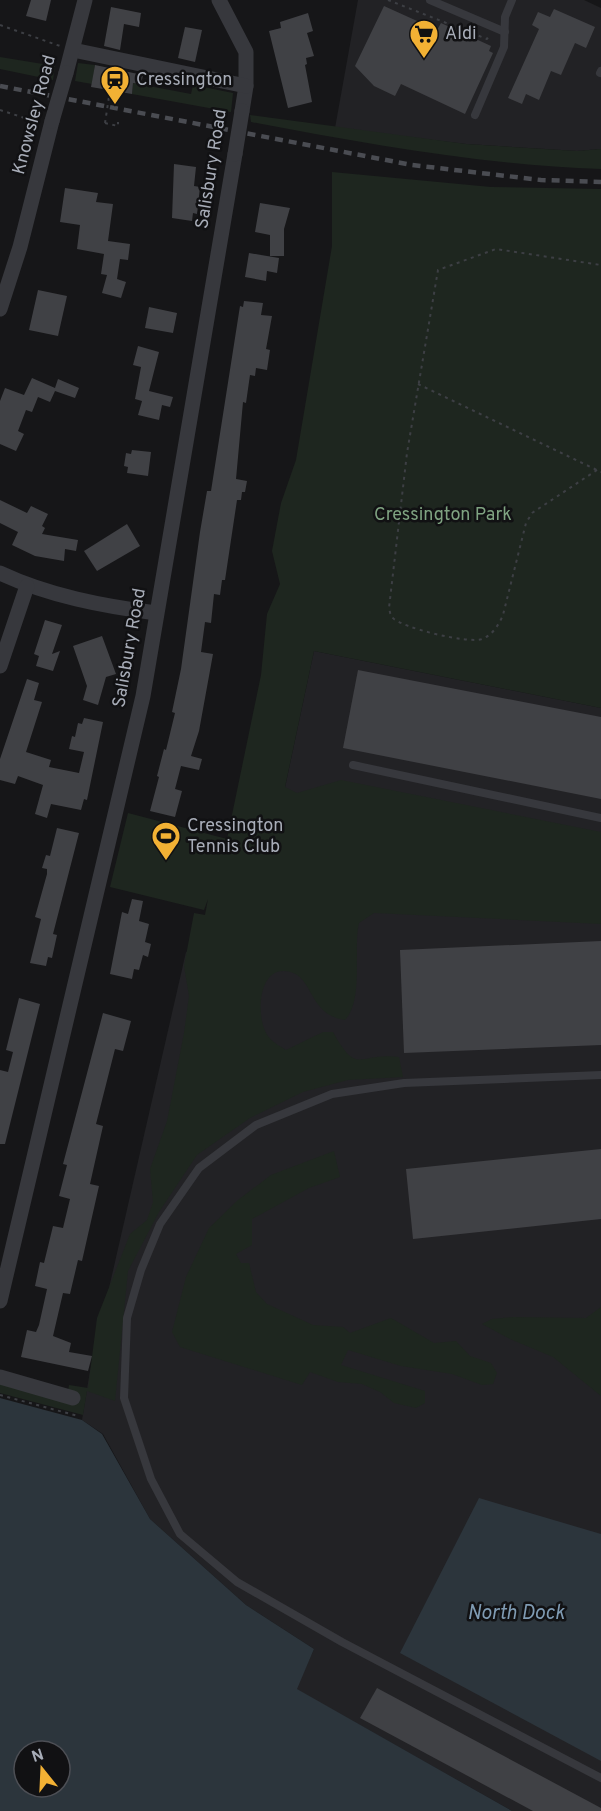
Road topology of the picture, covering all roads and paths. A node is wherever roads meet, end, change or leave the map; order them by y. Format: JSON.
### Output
{"nodes":[{"id":1,"x":86,"y":0,"type":"edge"},
{"id":2,"x":219,"y":0,"type":"edge"},
{"id":3,"x":430,"y":0,"type":"edge"},
{"id":4,"x":512,"y":0,"type":"edge"},
{"id":5,"x":0,"y":25,"type":"edge"},
{"id":6,"x":505,"y":32,"type":"junction"},
{"id":7,"x":487,"y":39,"type":"dead end"},
{"id":8,"x":485,"y":43,"type":"dead end"},
{"id":9,"x":73,"y":50,"type":"junction"},
{"id":10,"x":246,"y":86,"type":"junction"},
{"id":11,"x":105,"y":89,"type":"dead end"},
{"id":12,"x":0,"y":110,"type":"edge"},
{"id":13,"x":475,"y":115,"type":"dead end"},
{"id":14,"x":118,"y":122,"type":"dead end"},
{"id":15,"x":51,"y":124,"type":"junction"},
{"id":16,"x":601,"y":265,"type":"edge"},
{"id":17,"x":0,"y":309,"type":"edge"},
{"id":18,"x":418,"y":384,"type":"junction"},
{"id":19,"x":597,"y":470,"type":"junction"},
{"id":20,"x":601,"y":472,"type":"edge"},
{"id":21,"x":0,"y":573,"type":"edge"},
{"id":22,"x":27,"y":586,"type":"junction"},
{"id":23,"x":156,"y":613,"type":"junction"},
{"id":24,"x":0,"y":666,"type":"edge"},
{"id":25,"x":353,"y":765,"type":"dead end"},
{"id":26,"x":601,"y":818,"type":"edge"},
{"id":27,"x":601,"y":1075,"type":"edge"},
{"id":28,"x":0,"y":1301,"type":"edge"},
{"id":29,"x":0,"y":1377,"type":"edge"},
{"id":30,"x":0,"y":1395,"type":"edge"},
{"id":31,"x":73,"y":1398,"type":"dead end"},
{"id":32,"x":78,"y":1416,"type":"dead end"},
{"id":33,"x":601,"y":1778,"type":"edge"}],
"edges":[{"from":1,"to":9,"type":"street","name":"Knowsley Road"},
{"from":2,"to":10,"type":"street","name":"Salisbury Road"},
{"from":3,"to":6,"type":"lane"},
{"from":4,"to":6,"type":"lane"},
{"from":5,"to":9,"type":"path"},
{"from":6,"to":13,"type":"lane"},
{"from":7,"to":8,"type":"path"},
{"from":9,"to":10,"type":"street"},
{"from":9,"to":15,"type":"street","name":"Knowsley Road","bridge":true},
{"from":10,"to":23,"type":"street","name":"Salisbury Road","bridge":true},
{"from":11,"to":14,"type":"path","bridge":true},
{"from":12,"to":15,"type":"path"},
{"from":15,"to":17,"type":"street","name":"Knowsley Road"},
{"from":16,"to":18,"type":"path"},
{"from":18,"to":19,"type":"path"},
{"from":18,"to":19,"type":"path"},
{"from":19,"to":20,"type":"path"},
{"from":21,"to":22,"type":"street"},
{"from":22,"to":23,"type":"street"},
{"from":22,"to":24,"type":"street"},
{"from":23,"to":28,"type":"street","name":"Salisbury Road"},
{"from":25,"to":26,"type":"lane"},
{"from":27,"to":33,"type":"lane"},
{"from":29,"to":31,"type":"street"},
{"from":30,"to":32,"type":"path"}]}
